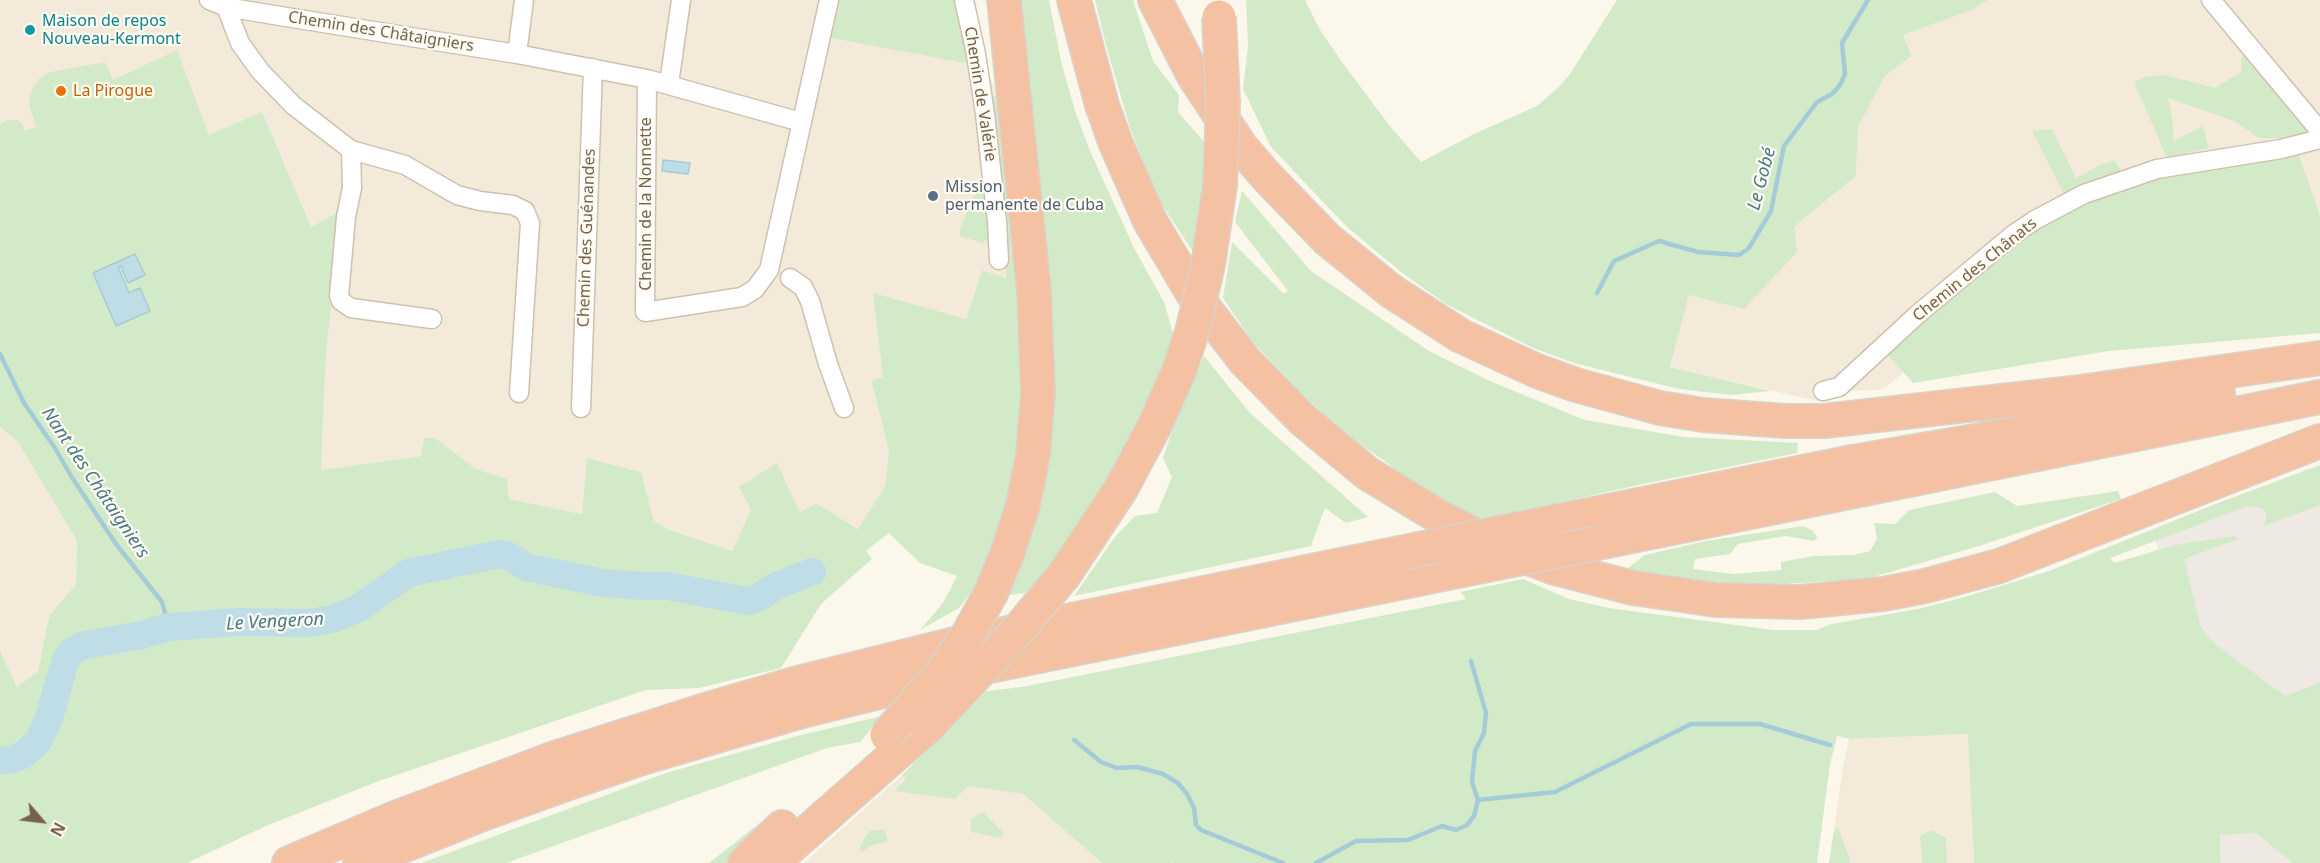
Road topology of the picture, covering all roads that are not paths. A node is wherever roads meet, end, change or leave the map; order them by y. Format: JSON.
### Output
{"nodes":[{"id":1,"x":524,"y":0,"type":"edge"},
{"id":2,"x":681,"y":0,"type":"edge"},
{"id":3,"x":829,"y":0,"type":"edge"},
{"id":4,"x":964,"y":0,"type":"edge"},
{"id":5,"x":1004,"y":0,"type":"edge"},
{"id":6,"x":1074,"y":0,"type":"edge"},
{"id":7,"x":1155,"y":0,"type":"edge"},
{"id":8,"x":2211,"y":0,"type":"edge"},
{"id":9,"x":215,"y":2,"type":"edge"},
{"id":10,"x":1218,"y":9,"type":"edge"},
{"id":11,"x":517,"y":54,"type":"junction"},
{"id":12,"x":593,"y":68,"type":"junction"},
{"id":13,"x":647,"y":79,"type":"junction"},
{"id":14,"x":669,"y":84,"type":"junction"},
{"id":15,"x":801,"y":122,"type":"junction"},
{"id":16,"x":2320,"y":131,"type":"edge"},
{"id":17,"x":2320,"y":139,"type":"edge"},
{"id":18,"x":351,"y":150,"type":"junction"},
{"id":19,"x":773,"y":255,"type":"junction"},
{"id":20,"x":999,"y":260,"type":"dead end"},
{"id":21,"x":790,"y":278,"type":"junction"},
{"id":22,"x":763,"y":280,"type":"junction"},
{"id":23,"x":432,"y":319,"type":"dead end"},
{"id":24,"x":2320,"y":358,"type":"edge"},
{"id":25,"x":2320,"y":373,"type":"edge"},
{"id":26,"x":1823,"y":391,"type":"dead end"},
{"id":27,"x":519,"y":393,"type":"dead end"},
{"id":28,"x":2320,"y":397,"type":"edge"},
{"id":29,"x":581,"y":408,"type":"dead end"},
{"id":30,"x":844,"y":408,"type":"dead end"},
{"id":31,"x":2320,"y":441,"type":"edge"},
{"id":32,"x":289,"y":863,"type":"edge"},
{"id":33,"x":360,"y":863,"type":"edge"},
{"id":34,"x":745,"y":863,"type":"edge"},
{"id":35,"x":772,"y":863,"type":"edge"}],
"edges":[{"from":1,"to":11,"type":"street"},
{"from":2,"to":14,"type":"street"},
{"from":3,"to":15,"type":"street"},
{"from":4,"to":20,"type":"street","name":"Chemin de Valérie"},
{"from":5,"to":34,"type":"highway","bridge":true},
{"from":6,"to":31,"type":"highway"},
{"from":7,"to":24,"type":"highway"},
{"from":8,"to":16,"type":"street"},
{"from":9,"to":11,"type":"street","name":"Chemin des Châtaigniers"},
{"from":9,"to":18,"type":"street"},
{"from":10,"to":35,"type":"highway","bridge":true},
{"from":11,"to":12,"type":"street","name":"Chemin des Châtaigniers"},
{"from":12,"to":13,"type":"street","name":"Chemin des Châtaigniers"},
{"from":12,"to":29,"type":"street","name":"Chemin des Guénandes"},
{"from":13,"to":14,"type":"street","name":"Chemin des Châtaigniers"},
{"from":13,"to":22,"type":"street","name":"Chemin de la Nonnette"},
{"from":14,"to":15,"type":"street","name":"Chemin des Châtaigniers"},
{"from":15,"to":19,"type":"street"},
{"from":17,"to":26,"type":"street","name":"Chemin des Chânats"},
{"from":18,"to":23,"type":"street"},
{"from":18,"to":27,"type":"street"},
{"from":19,"to":21,"type":"street"},
{"from":19,"to":22,"type":"street"},
{"from":21,"to":22,"type":"street"},
{"from":21,"to":30,"type":"street"},
{"from":25,"to":32,"type":"highway","bridge":true},
{"from":28,"to":33,"type":"highway","bridge":true}]}
